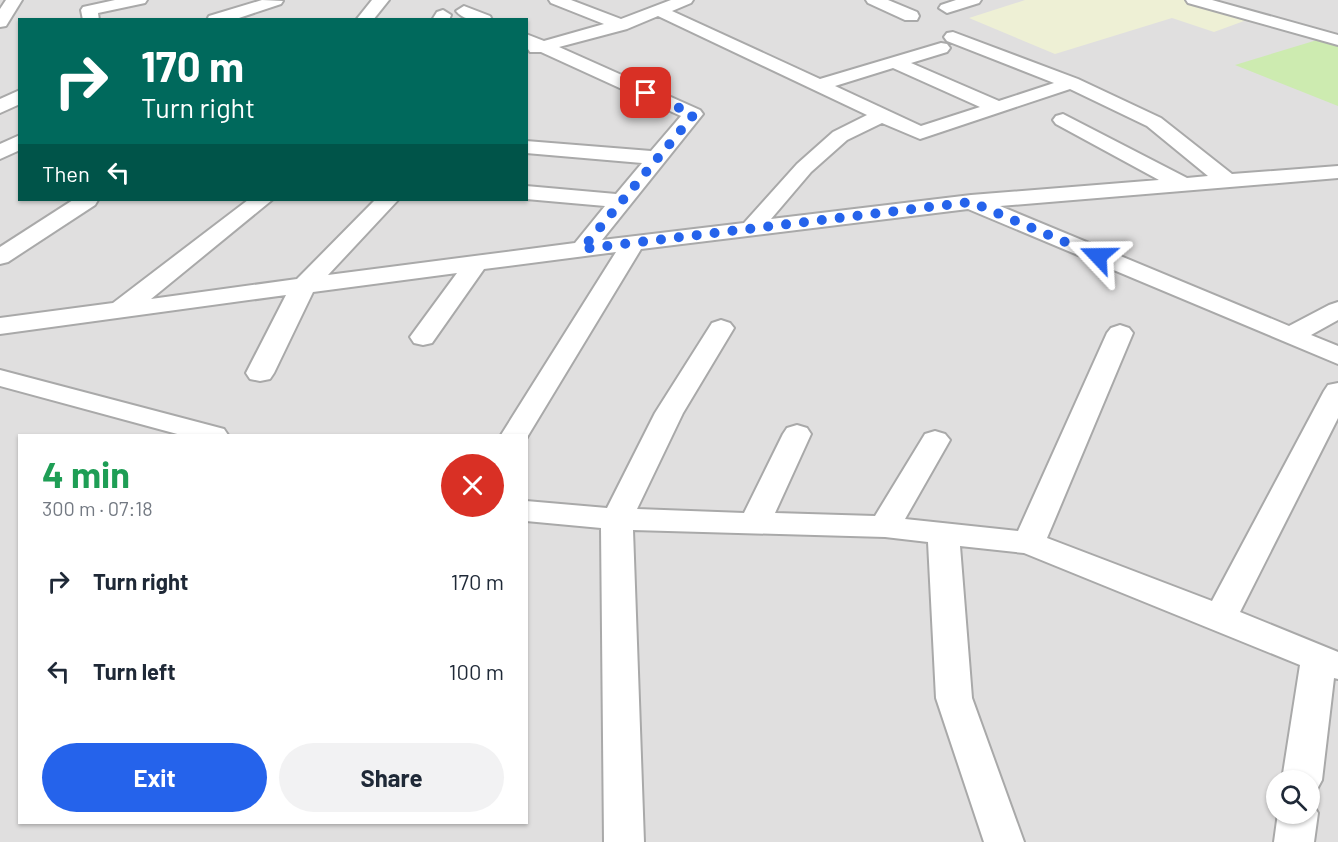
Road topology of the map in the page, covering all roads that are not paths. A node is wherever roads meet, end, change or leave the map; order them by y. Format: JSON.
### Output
{"nodes":[{"id":1,"x":14,"y":0,"type":"edge"},
{"id":2,"x":139,"y":0,"type":"edge"},
{"id":3,"x":381,"y":0,"type":"edge"},
{"id":4,"x":557,"y":0,"type":"edge"},
{"id":5,"x":874,"y":0,"type":"edge"},
{"id":6,"x":973,"y":0,"type":"edge"},
{"id":7,"x":1194,"y":0,"type":"edge"},
{"id":8,"x":275,"y":1,"type":"edge"},
{"id":9,"x":673,"y":3,"type":"edge"},
{"id":10,"x":947,"y":8,"type":"dead end"},
{"id":11,"x":464,"y":10,"type":"dead end"},
{"id":12,"x":910,"y":16,"type":"dead end"},
{"id":13,"x":91,"y":18,"type":"edge"},
{"id":14,"x":221,"y":18,"type":"edge"},
{"id":15,"x":366,"y":18,"type":"edge"},
{"id":16,"x":480,"y":18,"type":"edge"},
{"id":17,"x":2,"y":21,"type":"edge"},
{"id":18,"x":621,"y":25,"type":"junction"},
{"id":19,"x":18,"y":29,"type":"edge"},
{"id":20,"x":1338,"y":40,"type":"edge"},
{"id":21,"x":531,"y":45,"type":"edge"},
{"id":22,"x":894,"y":62,"type":"junction"},
{"id":23,"x":1071,"y":83,"type":"junction"},
{"id":24,"x":819,"y":85,"type":"junction"},
{"id":25,"x":18,"y":97,"type":"edge"},
{"id":26,"x":0,"y":107,"type":"edge"},
{"id":27,"x":997,"y":107,"type":"junction"},
{"id":28,"x":882,"y":115,"type":"junction"},
{"id":29,"x":1063,"y":120,"type":"dead end"},
{"id":30,"x":18,"y":142,"type":"edge"},
{"id":31,"x":528,"y":147,"type":"edge"},
{"id":32,"x":0,"y":153,"type":"edge"},
{"id":33,"x":658,"y":158,"type":"junction"},
{"id":34,"x":1338,"y":172,"type":"edge"},
{"id":35,"x":1227,"y":181,"type":"junction"},
{"id":36,"x":1182,"y":184,"type":"junction"},
{"id":37,"x":528,"y":192,"type":"edge"},
{"id":38,"x":85,"y":201,"type":"edge"},
{"id":39,"x":260,"y":201,"type":"edge"},
{"id":40,"x":386,"y":201,"type":"edge"},
{"id":41,"x":621,"y":201,"type":"junction"},
{"id":42,"x":971,"y":202,"type":"junction"},
{"id":43,"x":751,"y":229,"type":"junction"},
{"id":44,"x":633,"y":243,"type":"junction"},
{"id":45,"x":582,"y":249,"type":"junction"},
{"id":46,"x":0,"y":257,"type":"edge"},
{"id":47,"x":475,"y":265,"type":"junction"},
{"id":48,"x":303,"y":287,"type":"junction"},
{"id":49,"x":120,"y":310,"type":"junction"},
{"id":50,"x":1338,"y":310,"type":"edge"},
{"id":51,"x":0,"y":326,"type":"edge"},
{"id":52,"x":721,"y":328,"type":"dead end"},
{"id":53,"x":1120,"y":333,"type":"dead end"},
{"id":54,"x":1290,"y":336,"type":"junction"},
{"id":55,"x":423,"y":337,"type":"dead end"},
{"id":56,"x":1338,"y":356,"type":"edge"},
{"id":57,"x":260,"y":373,"type":"dead end"},
{"id":58,"x":0,"y":378,"type":"edge"},
{"id":59,"x":1338,"y":391,"type":"edge"},
{"id":60,"x":210,"y":434,"type":"edge"},
{"id":61,"x":516,"y":434,"type":"edge"},
{"id":62,"x":797,"y":434,"type":"dead end"},
{"id":63,"x":935,"y":440,"type":"dead end"},
{"id":64,"x":528,"y":511,"type":"edge"},
{"id":65,"x":617,"y":519,"type":"junction"},
{"id":66,"x":754,"y":524,"type":"junction"},
{"id":67,"x":885,"y":526,"type":"junction"},
{"id":68,"x":943,"y":533,"type":"junction"},
{"id":69,"x":1029,"y":543,"type":"junction"},
{"id":70,"x":1220,"y":617,"type":"junction"},
{"id":71,"x":1329,"y":662,"type":"edge"},
{"id":72,"x":1304,"y":770,"type":"edge"},
{"id":73,"x":1296,"y":824,"type":"edge"},
{"id":74,"x":624,"y":842,"type":"edge"},
{"id":75,"x":1004,"y":842,"type":"edge"},
{"id":76,"x":1294,"y":842,"type":"edge"}],
"edges":[{"from":1,"to":17,"type":"street"},
{"from":2,"to":13,"type":"street"},
{"from":3,"to":15,"type":"street"},
{"from":4,"to":18,"type":"street"},
{"from":5,"to":12,"type":"street"},
{"from":6,"to":10,"type":"street"},
{"from":7,"to":20,"type":"street"},
{"from":8,"to":14,"type":"street"},
{"from":9,"to":18,"type":"street"},
{"from":9,"to":24,"type":"street"},
{"from":11,"to":16,"type":"street"},
{"from":17,"to":19,"type":"street"},
{"from":18,"to":21,"type":"street"},
{"from":21,"to":33,"type":"street"},
{"from":22,"to":23,"type":"street"},
{"from":22,"to":24,"type":"street"},
{"from":22,"to":27,"type":"street"},
{"from":23,"to":27,"type":"street"},
{"from":23,"to":35,"type":"street"},
{"from":24,"to":28,"type":"street"},
{"from":25,"to":26,"type":"street"},
{"from":27,"to":28,"type":"street"},
{"from":28,"to":43,"type":"street"},
{"from":29,"to":36,"type":"street"},
{"from":30,"to":32,"type":"street"},
{"from":31,"to":33,"type":"street"},
{"from":33,"to":41,"type":"street"},
{"from":34,"to":35,"type":"street"},
{"from":35,"to":36,"type":"street"},
{"from":36,"to":42,"type":"street"},
{"from":37,"to":41,"type":"street"},
{"from":38,"to":46,"type":"street"},
{"from":39,"to":49,"type":"street"},
{"from":40,"to":48,"type":"street"},
{"from":41,"to":45,"type":"street"},
{"from":42,"to":43,"type":"street"},
{"from":42,"to":54,"type":"street"},
{"from":43,"to":44,"type":"street"},
{"from":44,"to":45,"type":"street"},
{"from":44,"to":61,"type":"street"},
{"from":45,"to":47,"type":"street"},
{"from":47,"to":48,"type":"street"},
{"from":47,"to":55,"type":"street"},
{"from":48,"to":49,"type":"street"},
{"from":48,"to":57,"type":"street"},
{"from":49,"to":51,"type":"street"},
{"from":50,"to":54,"type":"street"},
{"from":52,"to":65,"type":"street"},
{"from":53,"to":69,"type":"street"},
{"from":54,"to":56,"type":"street"},
{"from":58,"to":60,"type":"street"},
{"from":59,"to":70,"type":"street"},
{"from":62,"to":66,"type":"street"},
{"from":63,"to":67,"type":"street"},
{"from":64,"to":65,"type":"street"},
{"from":65,"to":66,"type":"street"},
{"from":65,"to":74,"type":"street"},
{"from":66,"to":67,"type":"street"},
{"from":67,"to":68,"type":"street"},
{"from":68,"to":69,"type":"street"},
{"from":68,"to":75,"type":"street"},
{"from":69,"to":70,"type":"street"},
{"from":70,"to":71,"type":"street"},
{"from":71,"to":72,"type":"street"},
{"from":73,"to":76,"type":"street"}]}
